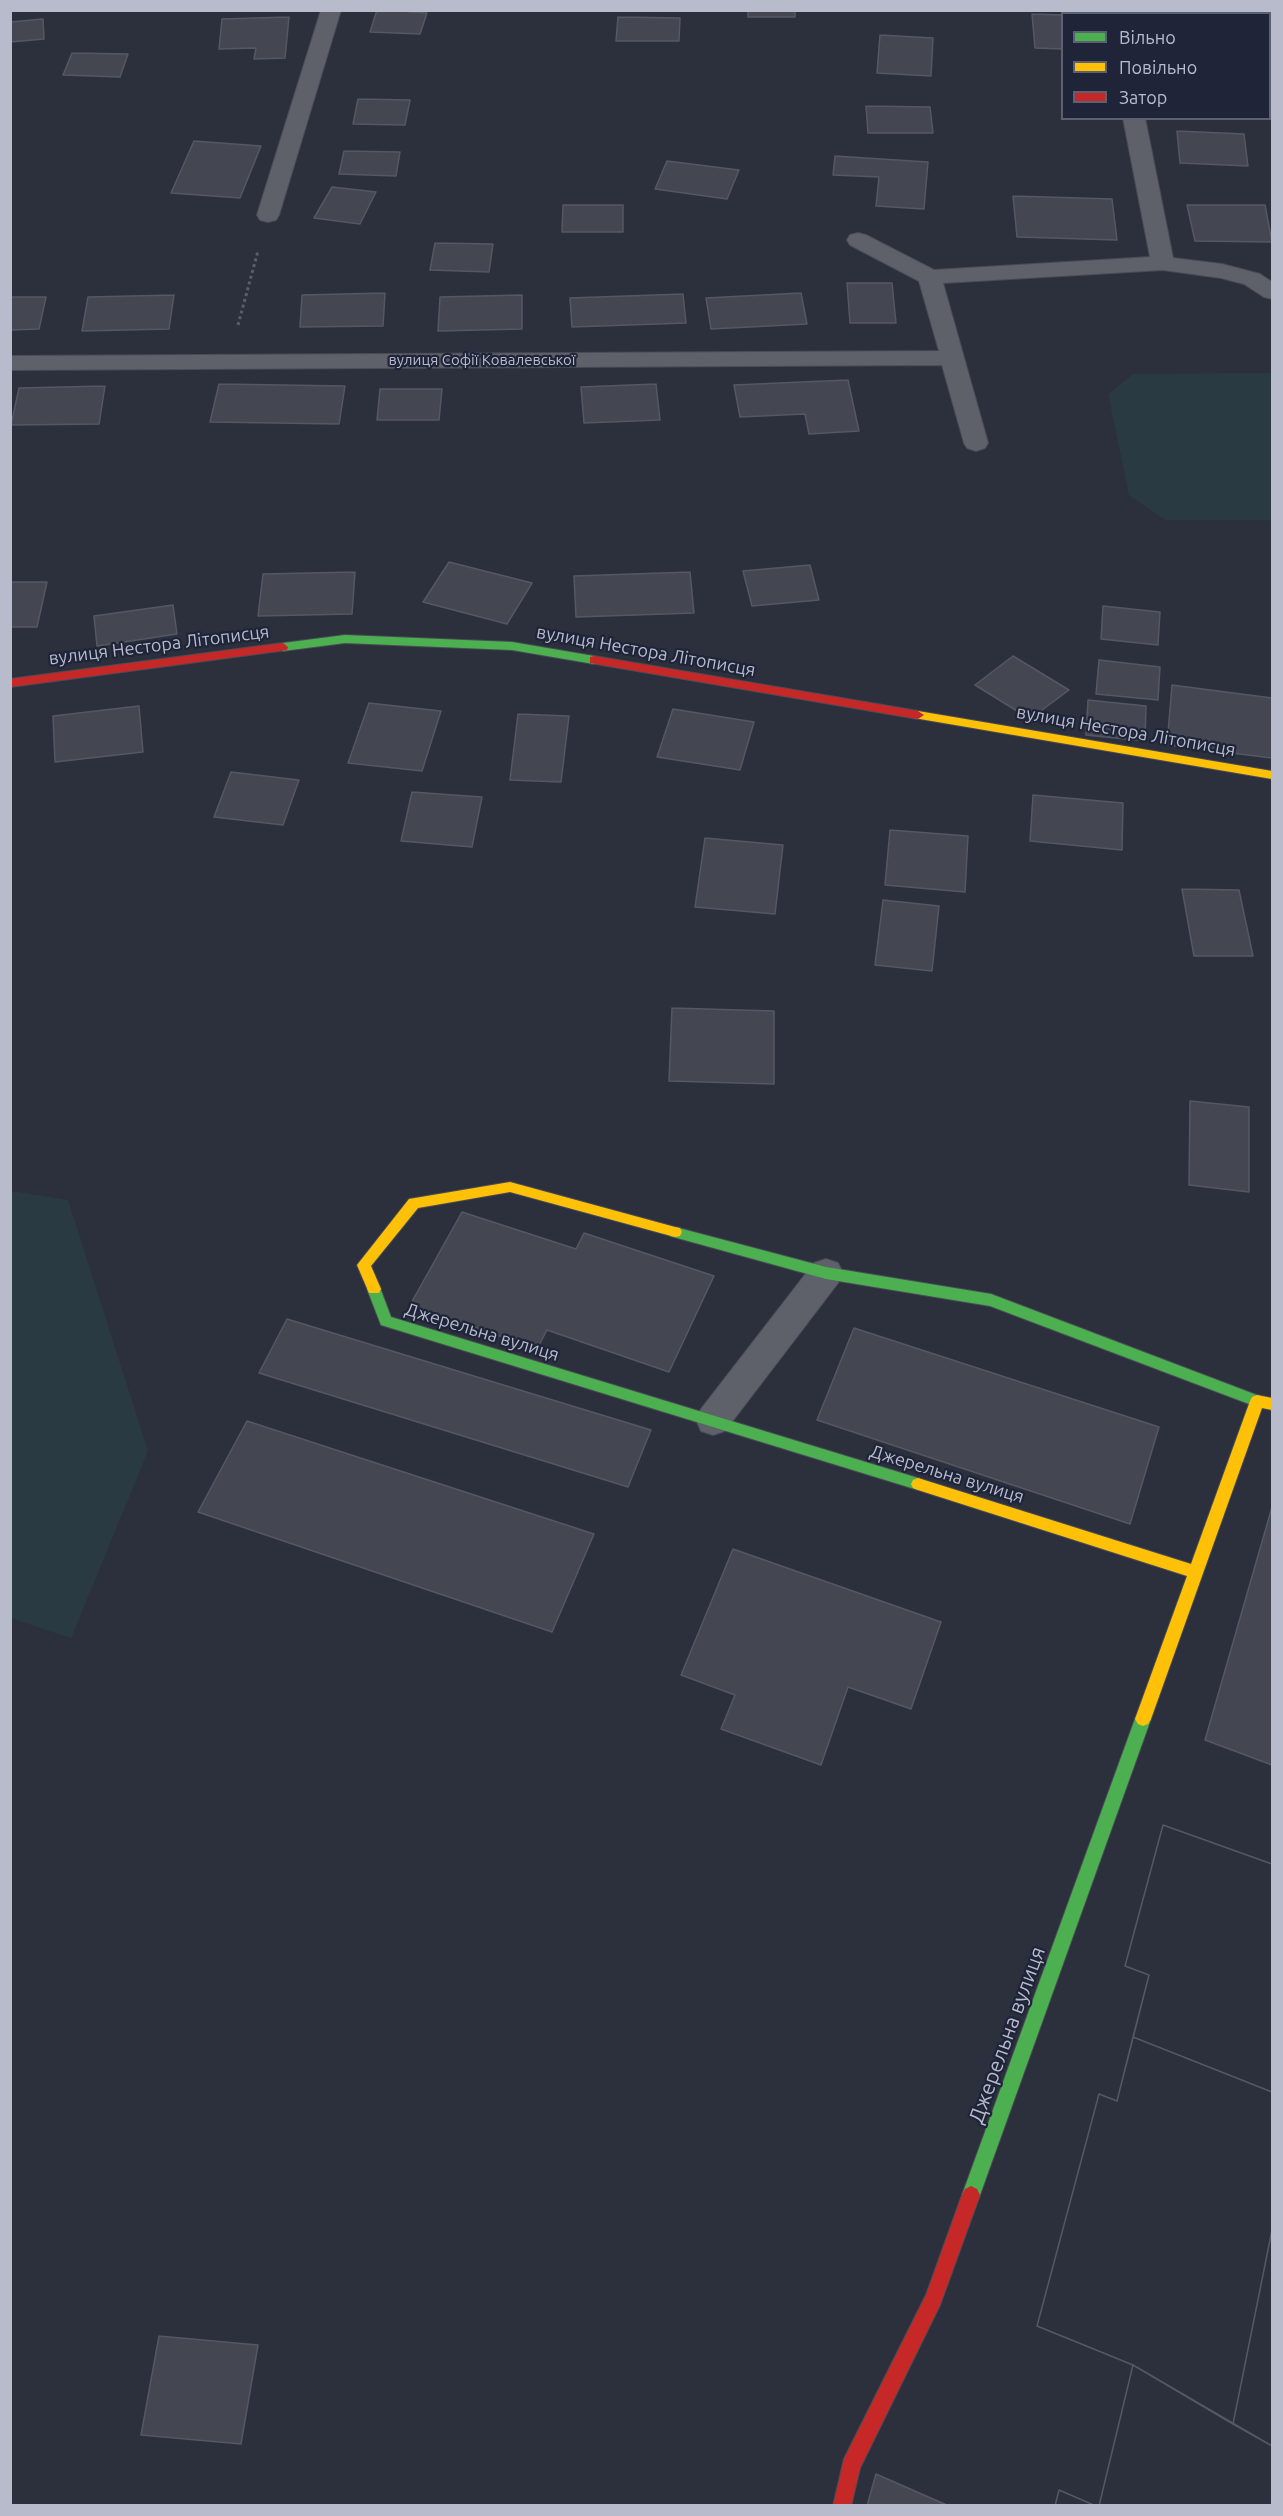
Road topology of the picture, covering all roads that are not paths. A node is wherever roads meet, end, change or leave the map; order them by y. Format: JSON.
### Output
{"nodes":[{"id":1,"x":331,"y":10,"type":"edge"},
{"id":2,"x":1251,"y":10,"type":"edge"},
{"id":3,"x":1272,"y":11,"type":"edge"},
{"id":4,"x":1134,"y":120,"type":"edge"},
{"id":5,"x":268,"y":215,"type":"road end"},
{"id":6,"x":858,"y":240,"type":"dead end"},
{"id":7,"x":1163,"y":263,"type":"junction"},
{"id":8,"x":930,"y":277,"type":"junction"},
{"id":9,"x":1272,"y":292,"type":"edge"},
{"id":10,"x":953,"y":358,"type":"junction"},
{"id":11,"x":10,"y":363,"type":"edge"},
{"id":12,"x":976,"y":443,"type":"dead end"},
{"id":13,"x":10,"y":682,"type":"edge"},
{"id":14,"x":1272,"y":774,"type":"edge"},
{"id":15,"x":826,"y":1273,"type":"junction"},
{"id":16,"x":1257,"y":1401,"type":"junction"},
{"id":17,"x":1272,"y":1404,"type":"edge"},
{"id":18,"x":713,"y":1420,"type":"junction"},
{"id":19,"x":1196,"y":1572,"type":"junction"},
{"id":20,"x":842,"y":2505,"type":"edge"}],
"edges":[{"from":1,"to":5,"type":"street"},
{"from":2,"to":3,"type":"street"},
{"from":4,"to":7,"type":"street"},
{"from":6,"to":8,"type":"street"},
{"from":7,"to":8,"type":"street"},
{"from":7,"to":9,"type":"street"},
{"from":8,"to":10,"type":"street"},
{"from":10,"to":11,"type":"street","name":"вулиця Софії Ковалевської"},
{"from":10,"to":12,"type":"street"},
{"from":13,"to":14,"type":"street","name":"вулиця Нестора Літописця"},
{"from":15,"to":16,"type":"street","name":"Джерельна вулиця"},
{"from":15,"to":18,"type":"street"},
{"from":15,"to":18,"type":"street","name":"Джерельна вулиця"},
{"from":16,"to":17,"type":"street","name":"Джерельна вулиця"},
{"from":16,"to":19,"type":"street","name":"Джерельна вулиця"},
{"from":18,"to":19,"type":"street","name":"Джерельна вулиця"},
{"from":19,"to":20,"type":"street","name":"Джерельна вулиця"}]}
